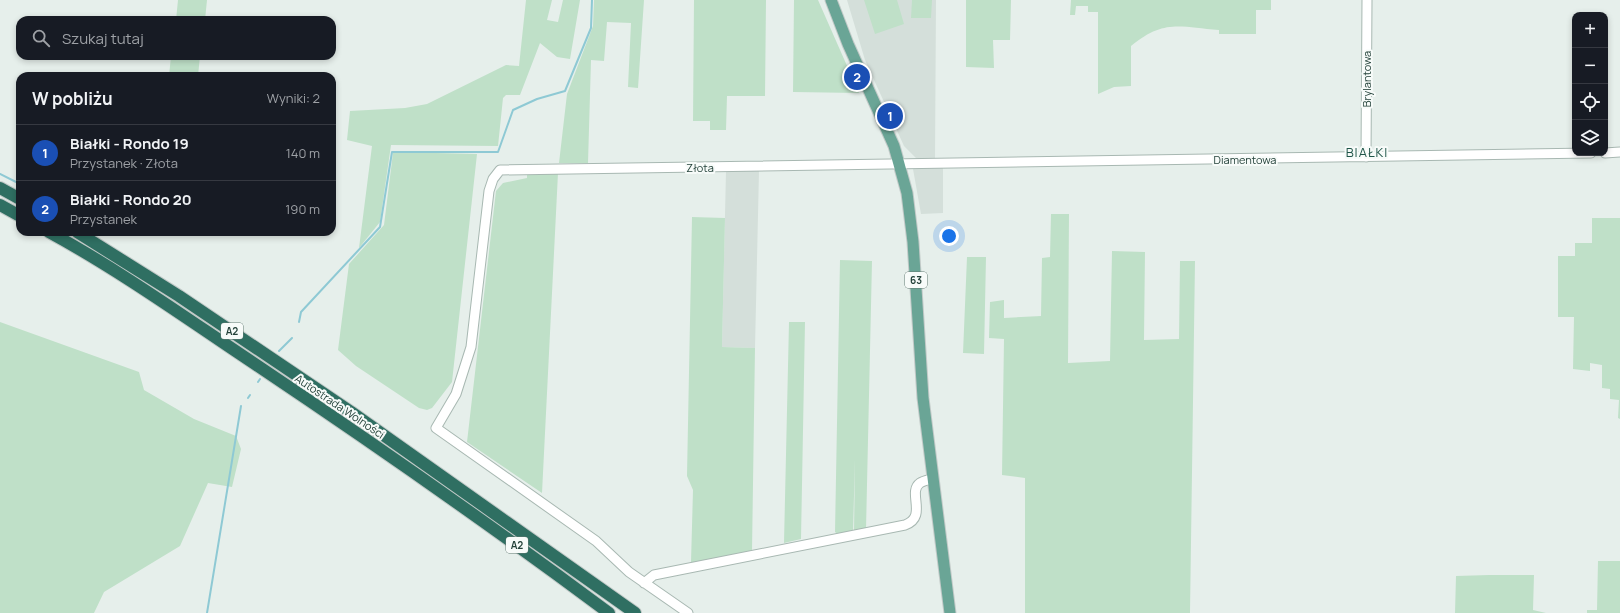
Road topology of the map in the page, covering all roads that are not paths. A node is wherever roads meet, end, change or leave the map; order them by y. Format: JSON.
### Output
{"nodes":[{"id":1,"x":831,"y":0,"type":"edge"},
{"id":2,"x":1367,"y":0,"type":"edge"},
{"id":3,"x":1620,"y":152,"type":"edge"},
{"id":4,"x":1572,"y":153,"type":"edge"},
{"id":5,"x":1608,"y":153,"type":"edge"},
{"id":6,"x":1366,"y":157,"type":"junction"},
{"id":7,"x":900,"y":164,"type":"junction"},
{"id":8,"x":0,"y":188,"type":"edge"},
{"id":9,"x":16,"y":197,"type":"edge"},
{"id":10,"x":0,"y":205,"type":"edge"},
{"id":11,"x":16,"y":214,"type":"edge"},
{"id":12,"x":55,"y":236,"type":"edge"},
{"id":13,"x":83,"y":236,"type":"edge"},
{"id":14,"x":932,"y":480,"type":"junction"},
{"id":15,"x":644,"y":583,"type":"junction"},
{"id":16,"x":608,"y":613,"type":"edge"},
{"id":17,"x":635,"y":613,"type":"edge"},
{"id":18,"x":688,"y":613,"type":"edge"},
{"id":19,"x":950,"y":613,"type":"edge"}],
"edges":[{"from":1,"to":7,"type":"main road","number":"63"},
{"from":2,"to":6,"type":"street","name":"Brylantowa"},
{"from":3,"to":5,"type":"street"},
{"from":4,"to":6,"type":"street","name":"Diamentowa"},
{"from":6,"to":7,"type":"street","name":"Diamentowa"},
{"from":7,"to":14,"type":"main road","number":"63"},
{"from":7,"to":15,"type":"street","name":"Złota"},
{"from":8,"to":9,"type":"highway"},
{"from":10,"to":11,"type":"highway"},
{"from":12,"to":16,"type":"highway","name":"Autostrada Wolności","number":"A2"},
{"from":13,"to":17,"type":"highway","name":"Autostrada Wolności","number":"A2"},
{"from":14,"to":15,"type":"street"},
{"from":14,"to":19,"type":"main road","number":"63"},
{"from":15,"to":18,"type":"street"}]}
